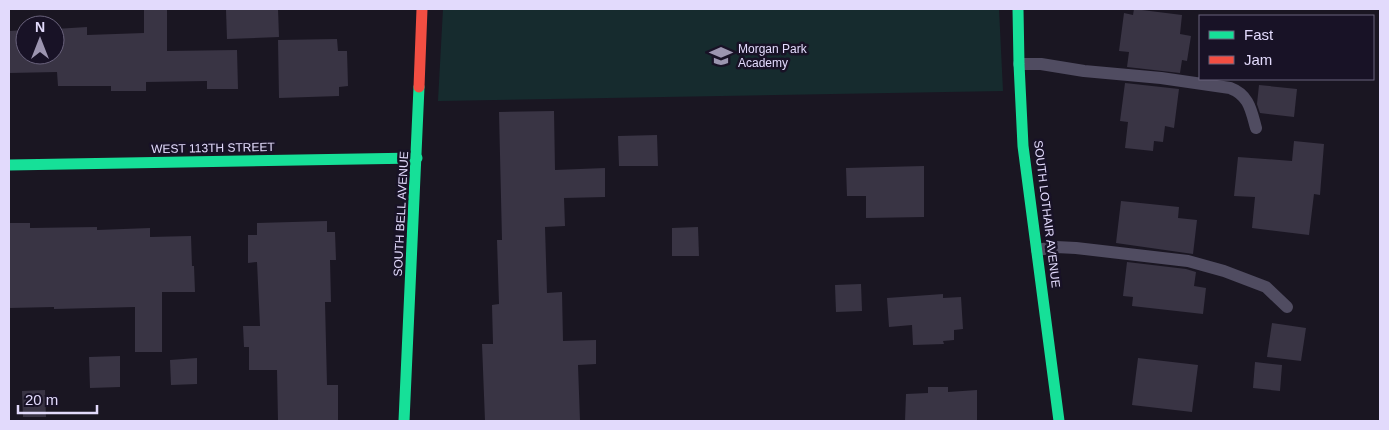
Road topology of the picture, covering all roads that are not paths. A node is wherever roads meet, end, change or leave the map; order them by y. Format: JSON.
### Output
{"nodes":[{"id":1,"x":422,"y":9,"type":"edge"},
{"id":2,"x":1018,"y":9,"type":"edge"},
{"id":3,"x":1019,"y":64,"type":"junction"},
{"id":4,"x":1256,"y":128,"type":"dead end"},
{"id":5,"x":417,"y":158,"type":"junction"},
{"id":6,"x":9,"y":165,"type":"edge"},
{"id":7,"x":1037,"y":250,"type":"junction"},
{"id":8,"x":1287,"y":307,"type":"dead end"},
{"id":9,"x":404,"y":421,"type":"edge"},
{"id":10,"x":1059,"y":421,"type":"edge"}],
"edges":[{"from":1,"to":5,"type":"street","name":"SOUTH BELL AVENUE"},
{"from":2,"to":3,"type":"street","name":"SOUTH LOTHAIR AVENUE"},
{"from":3,"to":4,"type":"lane"},
{"from":3,"to":7,"type":"street","name":"SOUTH LOTHAIR AVENUE"},
{"from":5,"to":6,"type":"street","name":"WEST 113TH STREET"},
{"from":5,"to":9,"type":"street","name":"SOUTH BELL AVENUE"},
{"from":7,"to":8,"type":"lane"},
{"from":7,"to":10,"type":"street","name":"SOUTH LOTHAIR AVENUE"}]}
